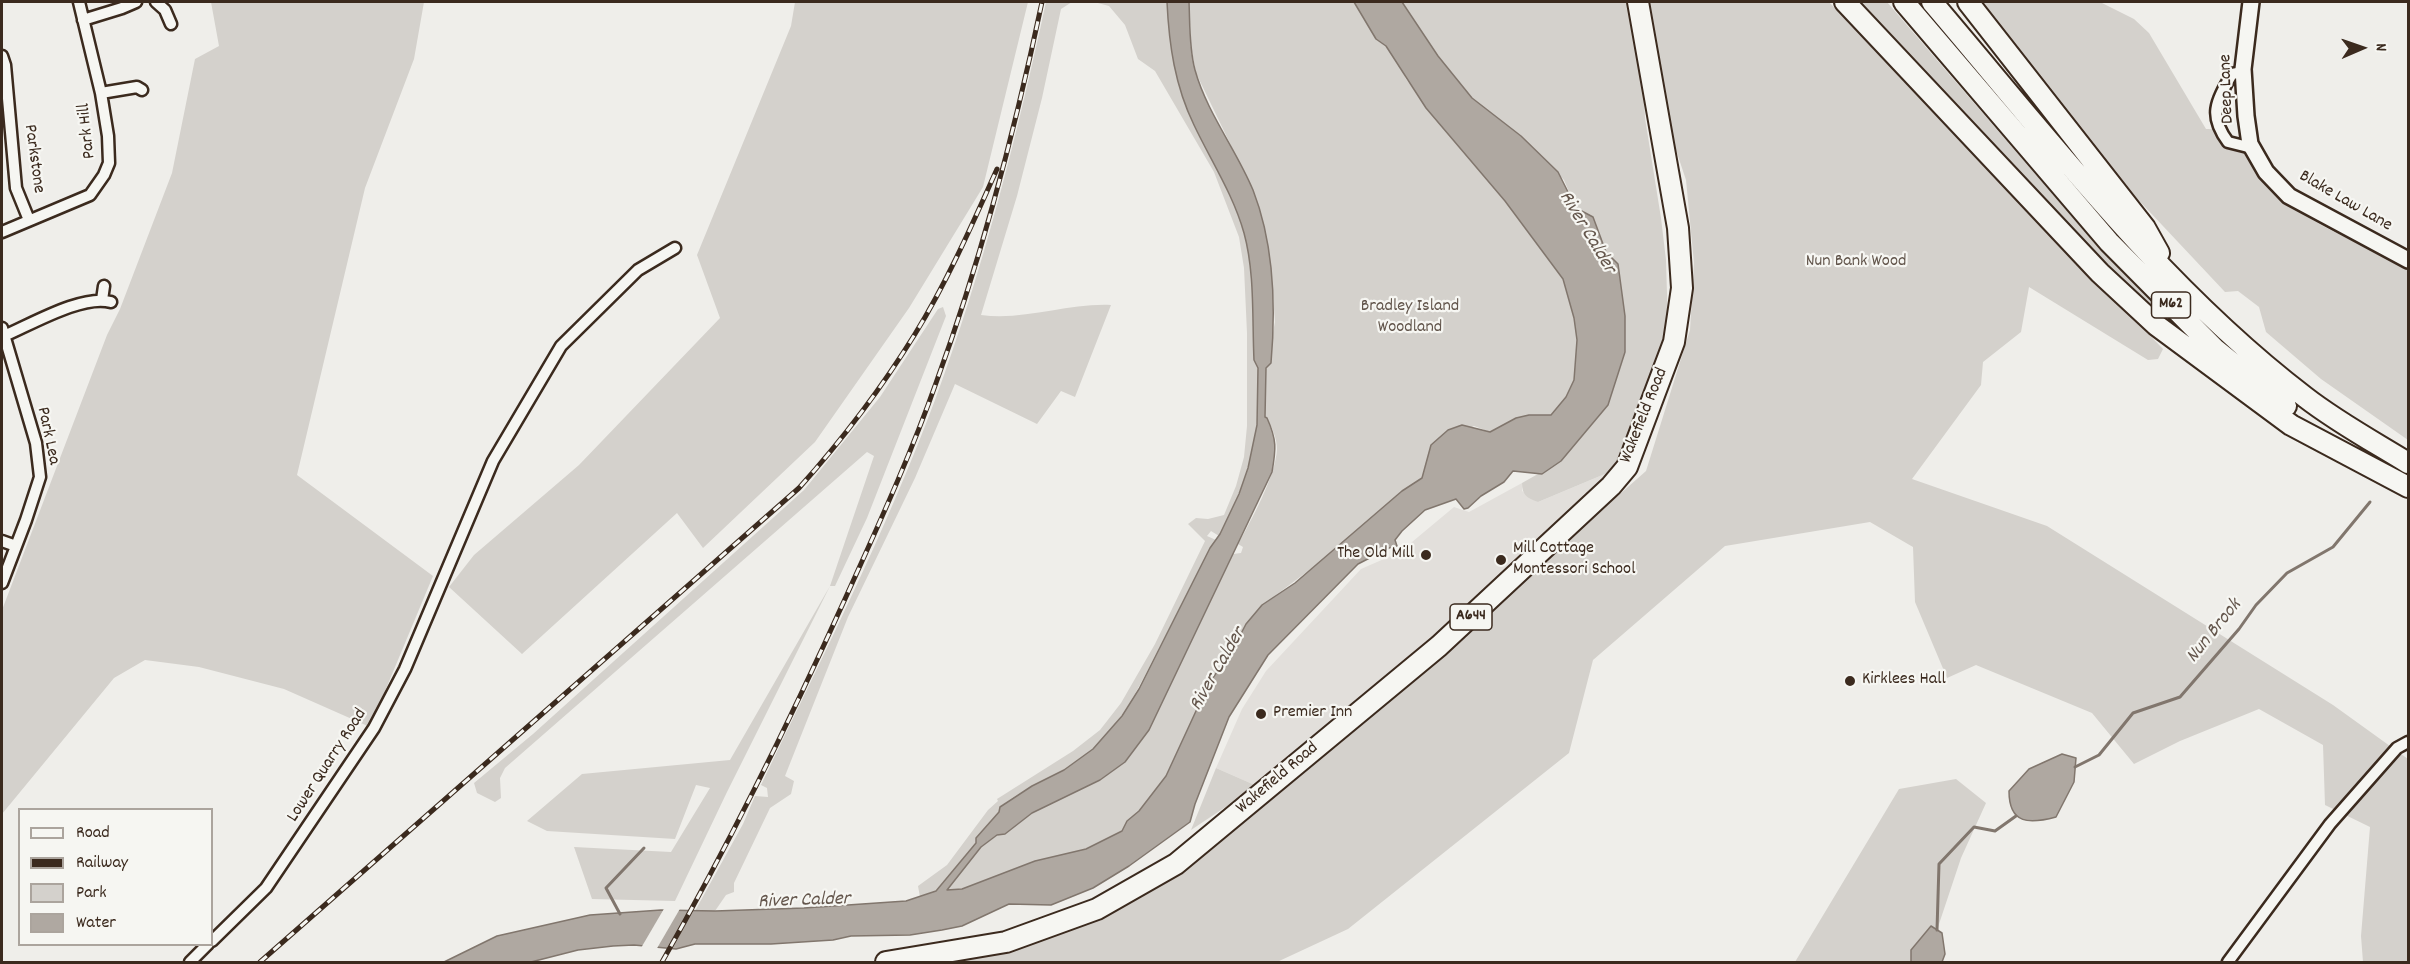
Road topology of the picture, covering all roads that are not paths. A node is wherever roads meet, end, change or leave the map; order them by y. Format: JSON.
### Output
{"nodes":[{"id":1,"x":79,"y":2,"type":"edge"},
{"id":2,"x":136,"y":2,"type":"edge"},
{"id":3,"x":156,"y":2,"type":"edge"},
{"id":4,"x":1638,"y":2,"type":"edge"},
{"id":5,"x":1845,"y":2,"type":"edge"},
{"id":6,"x":1904,"y":2,"type":"edge"},
{"id":7,"x":1932,"y":2,"type":"edge"},
{"id":8,"x":1968,"y":2,"type":"edge"},
{"id":9,"x":2252,"y":2,"type":"edge"},
{"id":10,"x":83,"y":20,"type":"junction"},
{"id":11,"x":171,"y":24,"type":"dead end"},
{"id":12,"x":7,"y":61,"type":"edge"},
{"id":13,"x":2243,"y":72,"type":"junction"},
{"id":14,"x":142,"y":90,"type":"dead end"},
{"id":15,"x":100,"y":93,"type":"junction"},
{"id":16,"x":2252,"y":147,"type":"junction"},
{"id":17,"x":2266,"y":172,"type":"joint"},
{"id":18,"x":29,"y":220,"type":"junction"},
{"id":19,"x":2,"y":232,"type":"edge"},
{"id":20,"x":675,"y":248,"type":"dead end"},
{"id":21,"x":2409,"y":260,"type":"edge"},
{"id":22,"x":2172,"y":276,"type":"junction"},
{"id":23,"x":104,"y":286,"type":"dead end"},
{"id":24,"x":3,"y":332,"type":"edge"},
{"id":25,"x":2409,"y":463,"type":"edge"},
{"id":26,"x":2409,"y":487,"type":"edge"},
{"id":27,"x":2,"y":541,"type":"edge"},
{"id":28,"x":16,"y":546,"type":"junction"},
{"id":29,"x":2,"y":583,"type":"edge"},
{"id":30,"x":2409,"y":742,"type":"edge"},
{"id":31,"x":213,"y":940,"type":"edge"},
{"id":32,"x":207,"y":946,"type":"edge"},
{"id":33,"x":189,"y":963,"type":"edge"},
{"id":34,"x":886,"y":963,"type":"edge"},
{"id":35,"x":2228,"y":963,"type":"edge"}],
"edges":[{"from":1,"to":10,"type":"street","name":"Park Hill"},
{"from":2,"to":10,"type":"street"},
{"from":3,"to":11,"type":"street"},
{"from":4,"to":34,"type":"highway","name":"Wakefield Road","number":"A644"},
{"from":5,"to":26,"type":"highway"},
{"from":6,"to":26,"type":"highway","number":"M62"},
{"from":7,"to":22,"type":"highway","number":"M62"},
{"from":8,"to":22,"type":"highway"},
{"from":9,"to":13,"type":"street","name":"Deep Lane"},
{"from":10,"to":15,"type":"street","name":"Park Hill"},
{"from":12,"to":18,"type":"street","name":"Parkstone"},
{"from":13,"to":16,"type":"street","name":"Deep Lane"},
{"from":13,"to":16,"type":"street"},
{"from":14,"to":15,"type":"street"},
{"from":15,"to":18,"type":"street","name":"Park Hill"},
{"from":16,"to":17,"type":"street","name":"Deep Lane"},
{"from":17,"to":21,"type":"street","name":"Blake Law Lane"},
{"from":18,"to":19,"type":"street","name":"Park Hill"},
{"from":20,"to":31,"type":"street","name":"Lower Quarry Road"},
{"from":22,"to":25,"type":"highway","number":"M62"},
{"from":23,"to":24,"type":"street"},
{"from":24,"to":28,"type":"street","name":"Park Lea"},
{"from":27,"to":28,"type":"street"},
{"from":28,"to":29,"type":"street","name":"Park Lea"},
{"from":30,"to":35,"type":"street"},
{"from":32,"to":33,"type":"street"}]}
